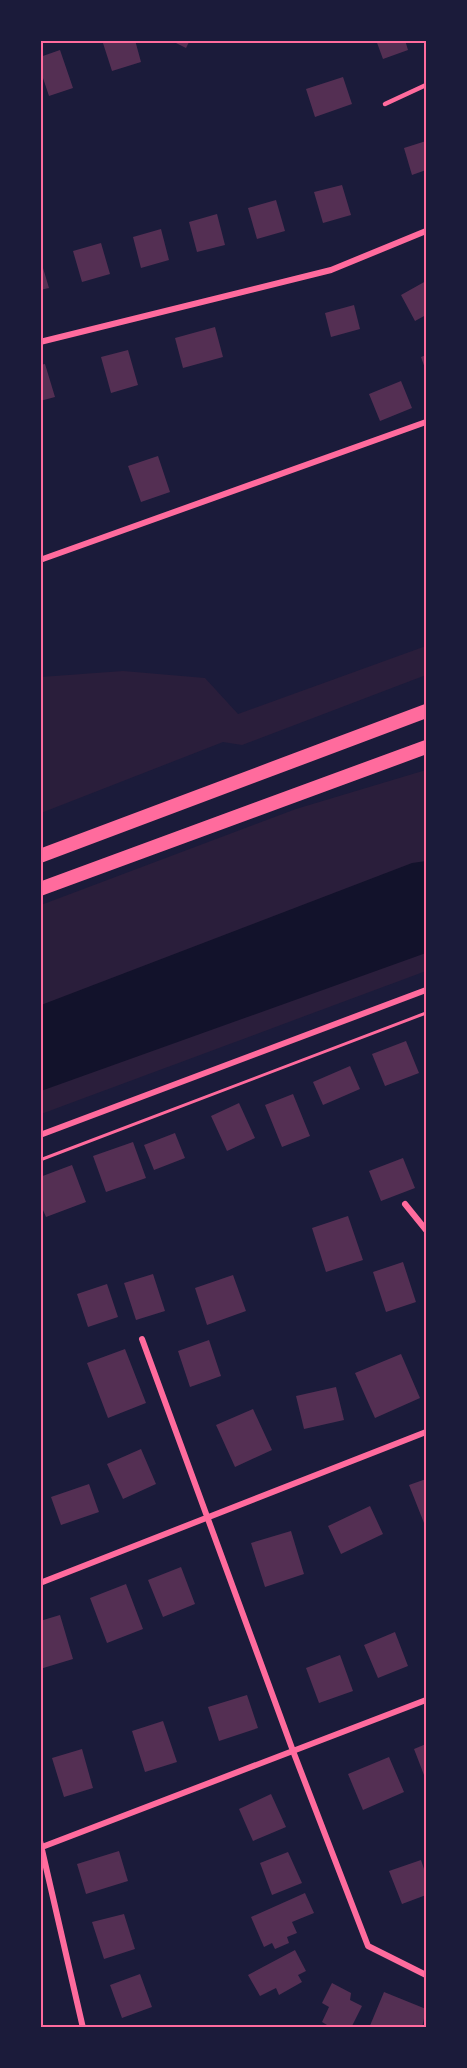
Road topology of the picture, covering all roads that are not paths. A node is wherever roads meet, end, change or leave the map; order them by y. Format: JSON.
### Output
{"nodes":[{"id":1,"x":426,"y":85,"type":"edge"},
{"id":2,"x":385,"y":104,"type":"dead end"},
{"id":3,"x":426,"y":231,"type":"edge"},
{"id":4,"x":40,"y":342,"type":"edge"},
{"id":5,"x":426,"y":422,"type":"edge"},
{"id":6,"x":40,"y":560,"type":"edge"},
{"id":7,"x":426,"y":711,"type":"edge"},
{"id":8,"x":426,"y":747,"type":"edge"},
{"id":9,"x":40,"y":856,"type":"edge"},
{"id":10,"x":40,"y":889,"type":"edge"},
{"id":11,"x":426,"y":990,"type":"edge"},
{"id":12,"x":40,"y":1135,"type":"edge"},
{"id":13,"x":405,"y":1204,"type":"dead end"},
{"id":14,"x":426,"y":1230,"type":"edge"},
{"id":15,"x":142,"y":1339,"type":"dead end"},
{"id":16,"x":426,"y":1432,"type":"edge"},
{"id":17,"x":208,"y":1518,"type":"junction"},
{"id":18,"x":40,"y":1583,"type":"edge"},
{"id":19,"x":426,"y":1700,"type":"edge"},
{"id":20,"x":293,"y":1751,"type":"junction"},
{"id":21,"x":41,"y":1844,"type":"edge"},
{"id":22,"x":426,"y":1975,"type":"edge"},
{"id":23,"x":83,"y":2028,"type":"edge"}],
"edges":[{"from":1,"to":2,"type":"lane"},
{"from":3,"to":4,"type":"street"},
{"from":5,"to":6,"type":"street"},
{"from":7,"to":9,"type":"highway"},
{"from":8,"to":10,"type":"highway"},
{"from":11,"to":12,"type":"street"},
{"from":13,"to":14,"type":"street"},
{"from":15,"to":17,"type":"street"},
{"from":16,"to":17,"type":"street"},
{"from":17,"to":18,"type":"street"},
{"from":17,"to":20,"type":"street"},
{"from":19,"to":20,"type":"street"},
{"from":20,"to":21,"type":"street"},
{"from":20,"to":22,"type":"street"},
{"from":21,"to":23,"type":"street"}]}
